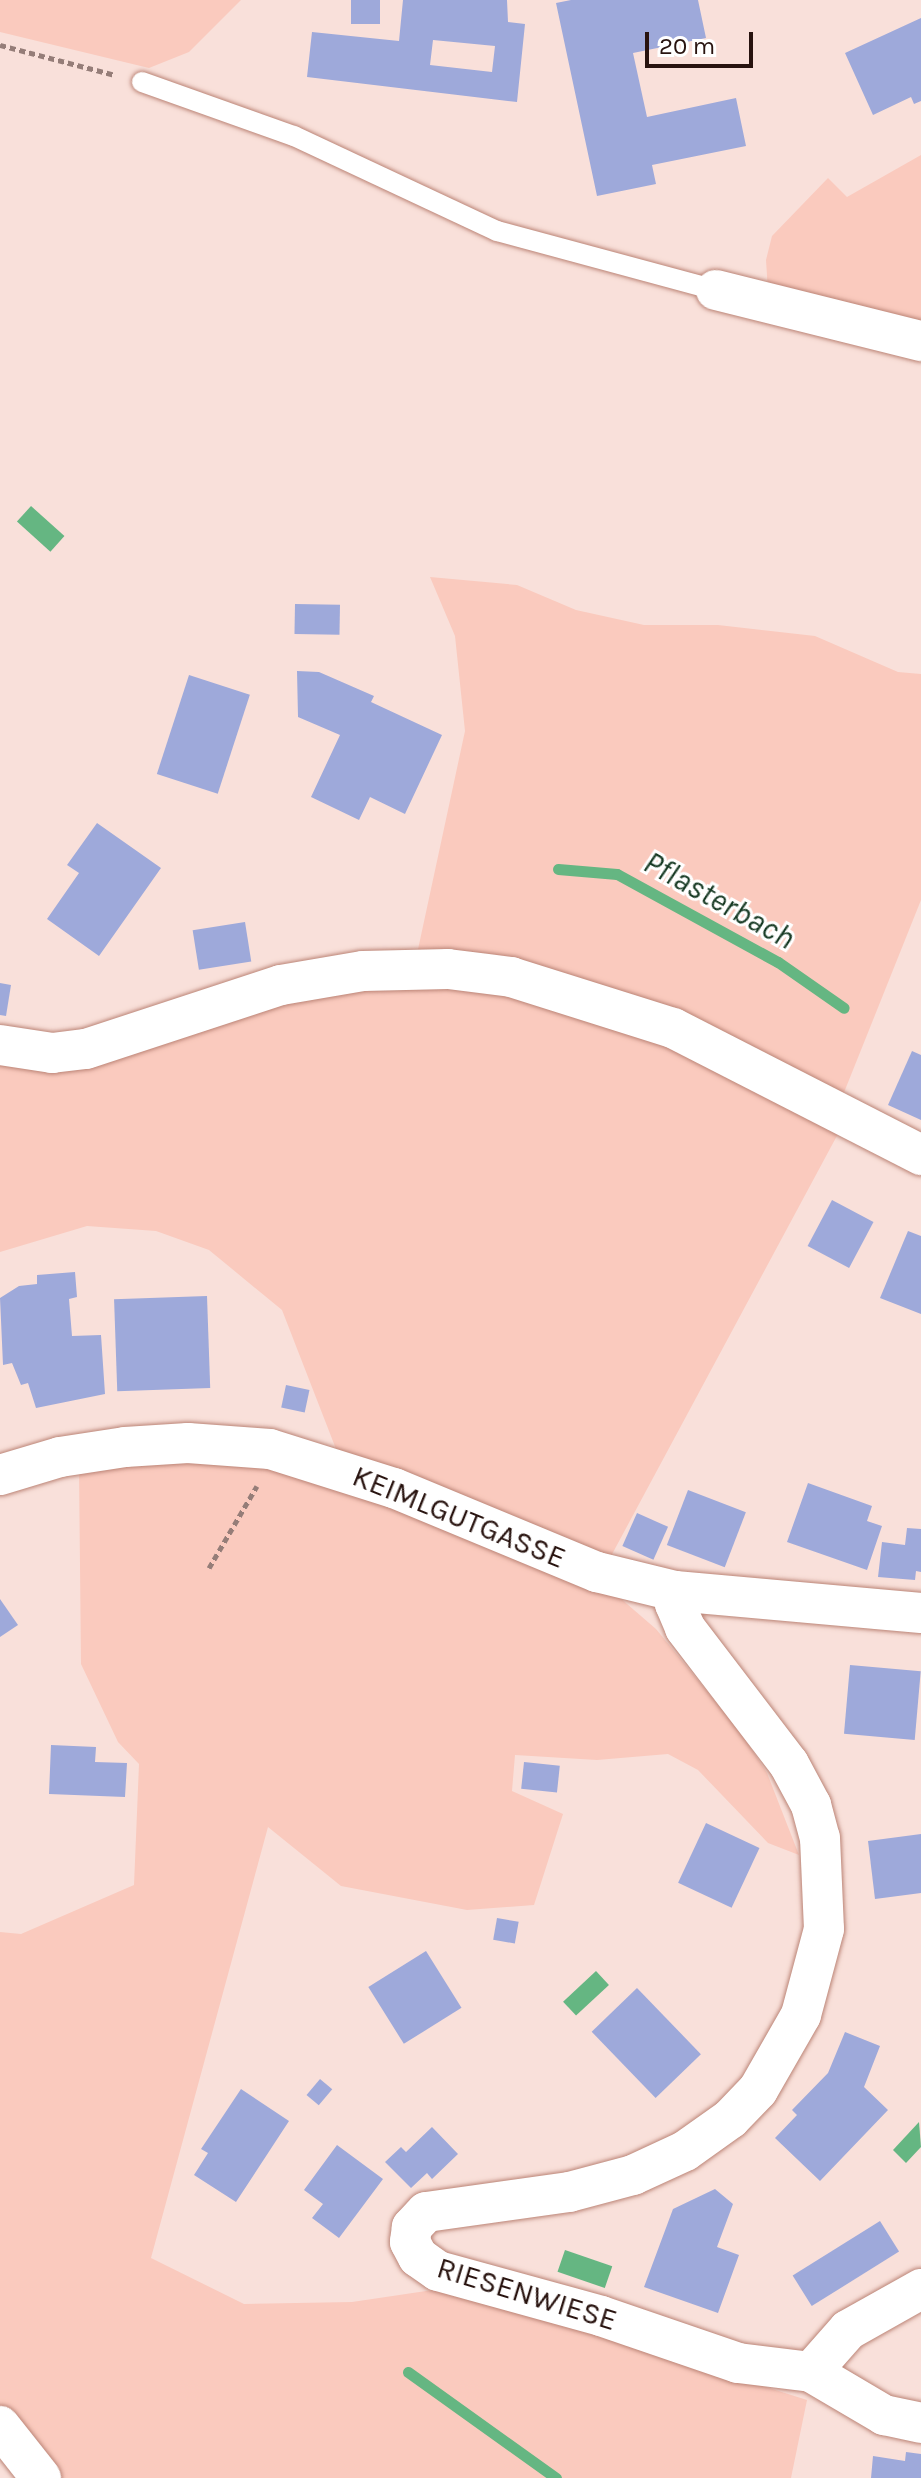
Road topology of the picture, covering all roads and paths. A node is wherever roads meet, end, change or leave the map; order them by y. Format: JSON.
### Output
{"nodes":[{"id":1,"x":0,"y":45,"type":"edge"},
{"id":2,"x":142,"y":82,"type":"joint"},
{"id":3,"x":716,"y":290,"type":"joint"},
{"id":4,"x":921,"y":341,"type":"edge"},
{"id":5,"x":0,"y":1045,"type":"edge"},
{"id":6,"x":921,"y":1155,"type":"edge"},
{"id":7,"x":270,"y":1449,"type":"junction"},
{"id":8,"x":0,"y":1475,"type":"edge"},
{"id":9,"x":209,"y":1568,"type":"dead end"},
{"id":10,"x":675,"y":1591,"type":"junction"},
{"id":11,"x":921,"y":1613,"type":"edge"},
{"id":12,"x":921,"y":2289,"type":"edge"},
{"id":13,"x":811,"y":2372,"type":"junction"},
{"id":14,"x":921,"y":2423,"type":"edge"},
{"id":15,"x":0,"y":2426,"type":"edge"},
{"id":16,"x":41,"y":2478,"type":"edge"}],
"edges":[{"from":1,"to":2,"type":"path"},
{"from":2,"to":3,"type":"lane"},
{"from":3,"to":4,"type":"street"},
{"from":5,"to":6,"type":"street"},
{"from":7,"to":8,"type":"street","name":"KEIMLGUTGASSE"},
{"from":7,"to":9,"type":"path"},
{"from":7,"to":10,"type":"street","name":"KEIMLGUTGASSE"},
{"from":10,"to":11,"type":"street","name":"KEIMLGUTGASSE"},
{"from":10,"to":13,"type":"street","name":"RIESENWIESE"},
{"from":12,"to":13,"type":"street"},
{"from":13,"to":14,"type":"street","name":"RIESENWIESE"},
{"from":15,"to":16,"type":"street"}]}
